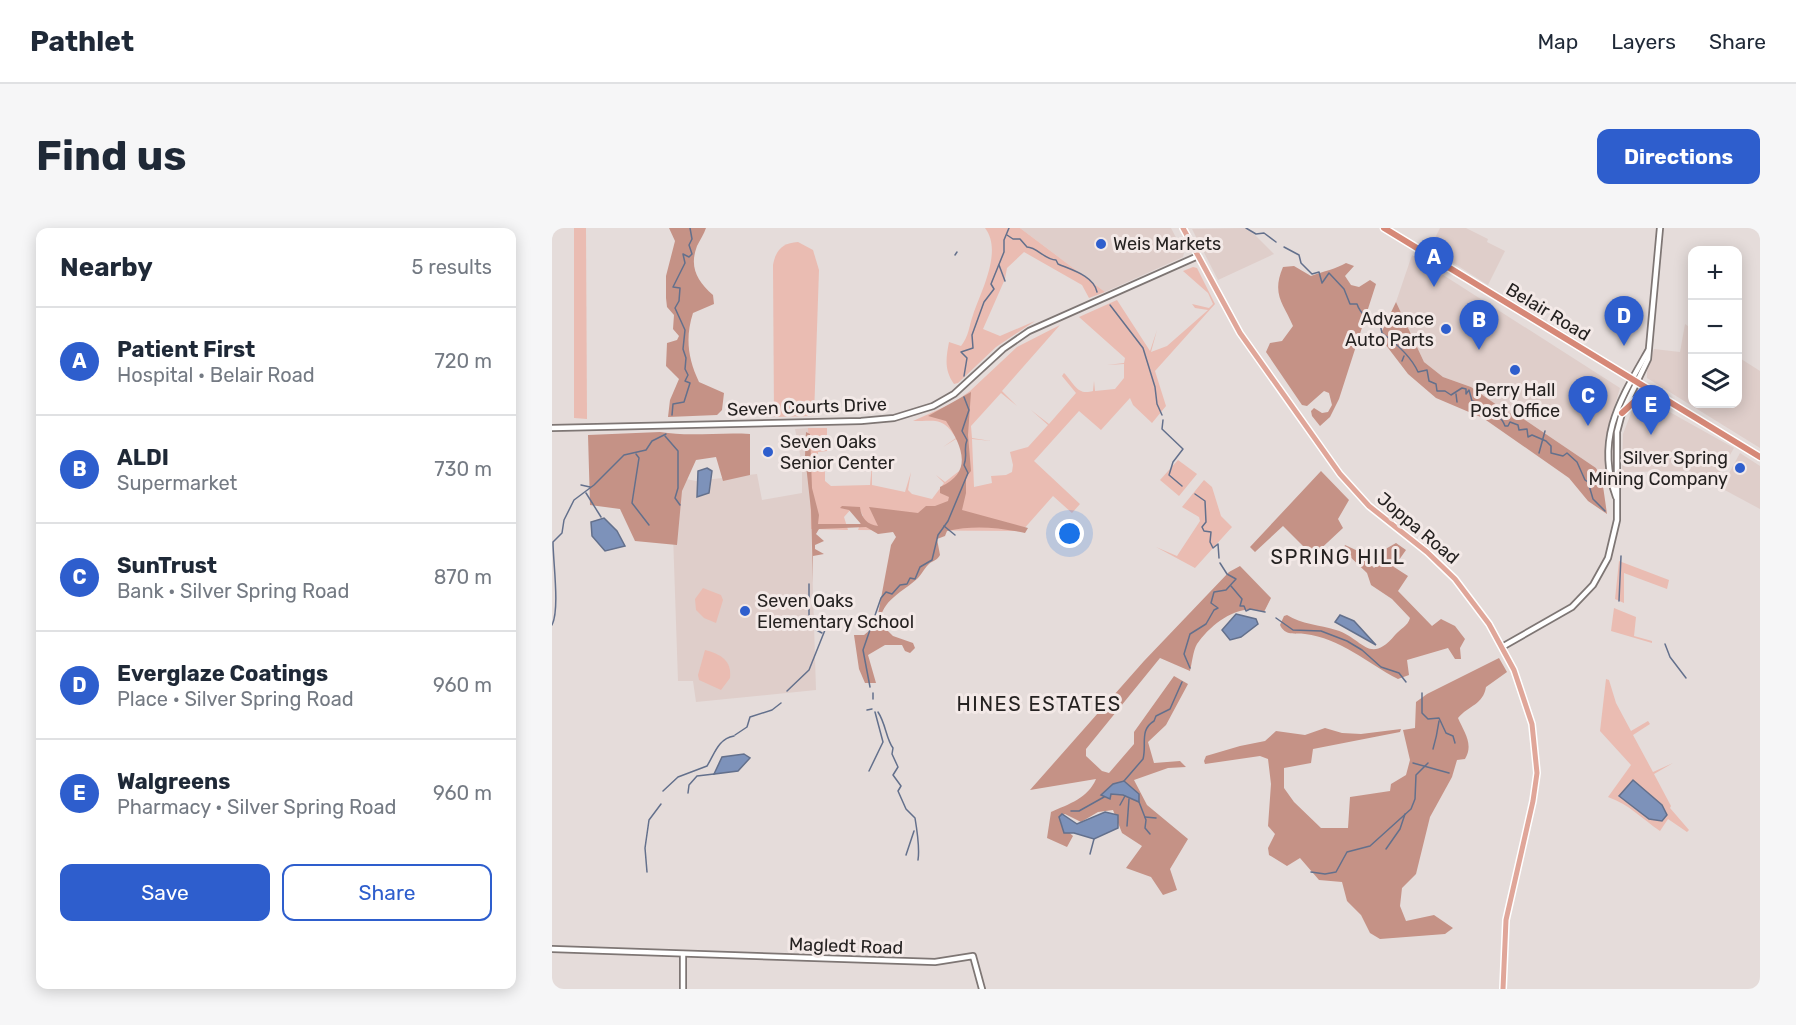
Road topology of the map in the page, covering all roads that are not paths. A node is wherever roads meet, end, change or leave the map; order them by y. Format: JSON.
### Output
{"nodes":[{"id":1,"x":1183,"y":228,"type":"edge"},
{"id":2,"x":1384,"y":228,"type":"edge"},
{"id":3,"x":1660,"y":228,"type":"edge"},
{"id":4,"x":1198,"y":256,"type":"junction"},
{"id":5,"x":1634,"y":382,"type":"junction"},
{"id":6,"x":1664,"y":399,"type":"junction"},
{"id":7,"x":1622,"y":413,"type":"junction"},
{"id":8,"x":552,"y":428,"type":"edge"},
{"id":9,"x":1760,"y":458,"type":"edge"},
{"id":10,"x":1617,"y":500,"type":"junction"},
{"id":11,"x":1503,"y":647,"type":"junction"},
{"id":12,"x":552,"y":949,"type":"edge"},
{"id":13,"x":683,"y":954,"type":"junction"},
{"id":14,"x":683,"y":989,"type":"edge"},
{"id":15,"x":982,"y":989,"type":"edge"},
{"id":16,"x":1503,"y":989,"type":"edge"}],
"edges":[{"from":1,"to":4,"type":"main road","name":"Joppa Road"},
{"from":2,"to":5,"type":"highway","name":"Belair Road"},
{"from":3,"to":5,"type":"street"},
{"from":4,"to":8,"type":"street","name":"Seven Courts Drive"},
{"from":4,"to":11,"type":"main road","name":"Joppa Road"},
{"from":5,"to":6,"type":"highway","name":"Belair Road"},
{"from":5,"to":7,"type":"street"},
{"from":5,"to":10,"type":"street"},
{"from":6,"to":7,"type":"highway"},
{"from":6,"to":9,"type":"highway","name":"Belair Road"},
{"from":7,"to":10,"type":"street"},
{"from":10,"to":11,"type":"street"},
{"from":11,"to":16,"type":"main road","name":"Joppa Road"},
{"from":12,"to":13,"type":"street"},
{"from":13,"to":14,"type":"street"},
{"from":13,"to":15,"type":"street","name":"Magledt Road"}]}
